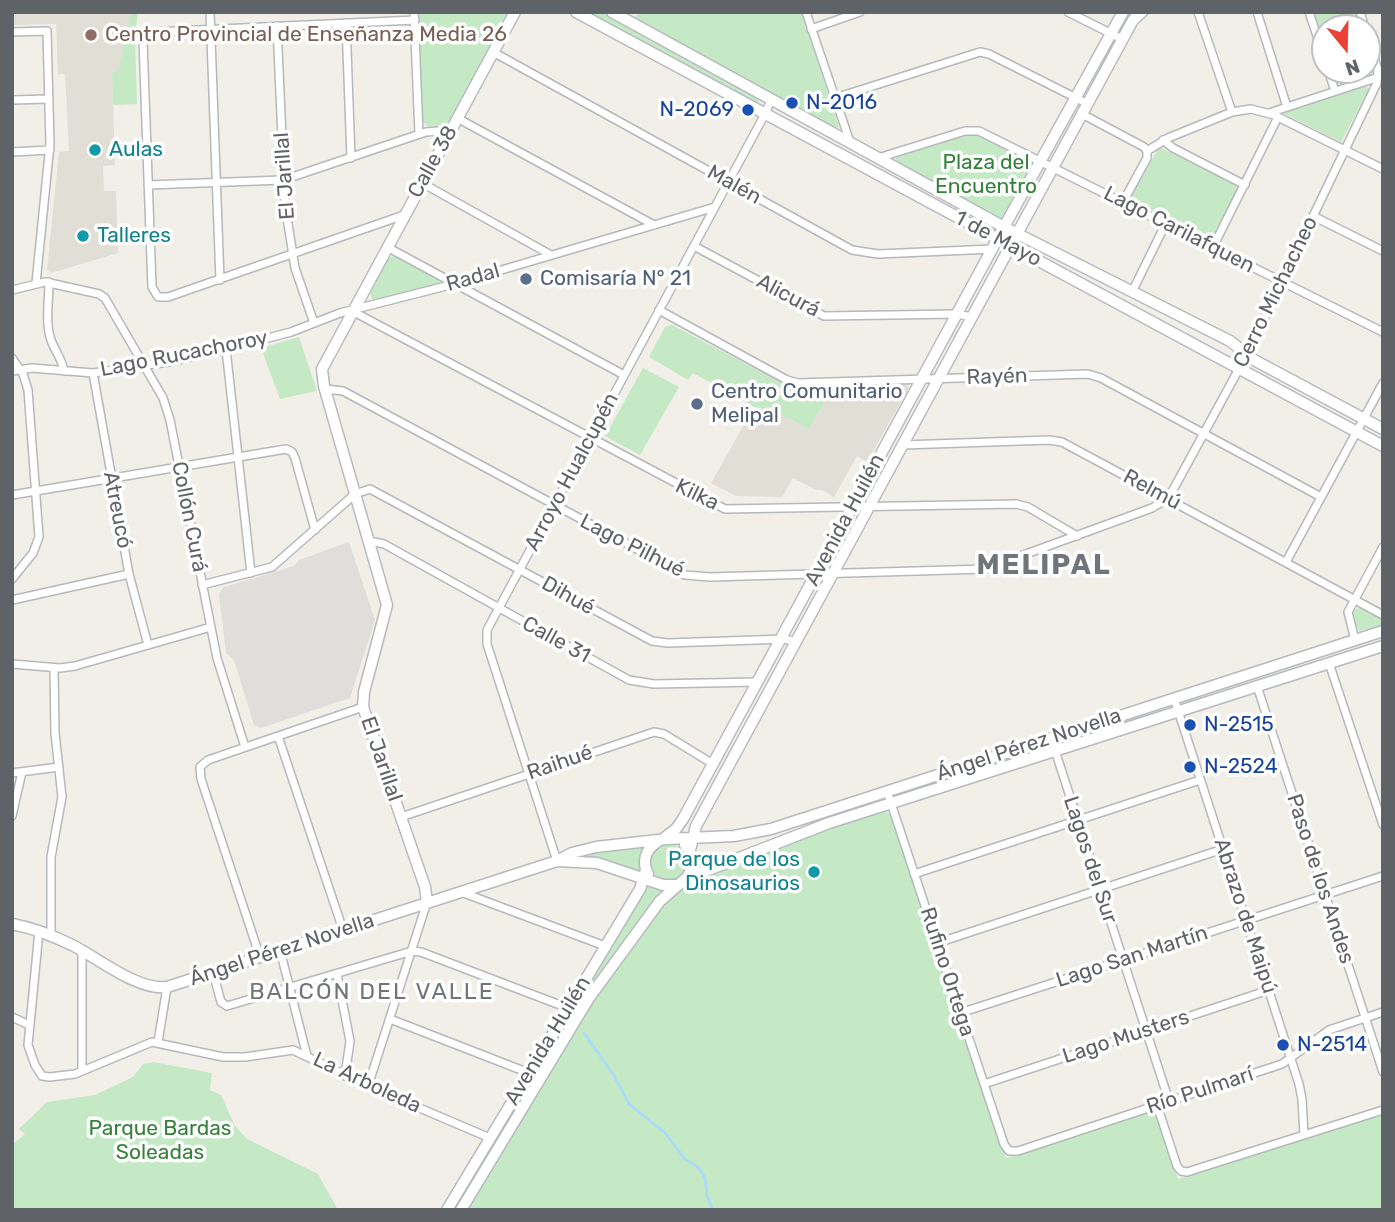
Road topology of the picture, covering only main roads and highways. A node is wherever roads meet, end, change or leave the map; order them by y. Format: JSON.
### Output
{"nodes":[{"id":1,"x":515,"y":12,"type":"edge"},
{"id":2,"x":576,"y":12,"type":"edge"},
{"id":3,"x":1123,"y":12,"type":"edge"},
{"id":4,"x":1142,"y":12,"type":"edge"},
{"id":5,"x":615,"y":14,"type":"edge"},
{"id":6,"x":1004,"y":227,"type":"junction"},
{"id":7,"x":1018,"y":233,"type":"junction"},
{"id":8,"x":995,"y":244,"type":"junction"},
{"id":9,"x":1011,"y":246,"type":"junction"},
{"id":10,"x":352,"y":311,"type":"joint"},
{"id":11,"x":1383,"y":429,"type":"edge"},
{"id":12,"x":1383,"y":446,"type":"edge"},
{"id":13,"x":1383,"y":631,"type":"edge"},
{"id":14,"x":1383,"y":646,"type":"edge"},
{"id":15,"x":691,"y":838,"type":"junction"},
{"id":16,"x":664,"y":839,"type":"junction"},
{"id":17,"x":690,"y":850,"type":"junction"},
{"id":18,"x":557,"y":861,"type":"junction"},
{"id":19,"x":645,"y":874,"type":"junction"},
{"id":20,"x":682,"y":881,"type":"junction"},
{"id":21,"x":427,"y":902,"type":"junction"},
{"id":22,"x":12,"y":924,"type":"edge"},
{"id":23,"x":447,"y":1210,"type":"edge"},
{"id":24,"x":461,"y":1210,"type":"edge"}],
"edges":[{"from":1,"to":10,"type":"main road","name":"Calle 38"},
{"from":2,"to":8,"type":"main road","name":"1 de Mayo"},
{"from":3,"to":6,"type":"main road","name":"Avenida Huilén"},
{"from":4,"to":7,"type":"main road","name":"Avenida Huilén"},
{"from":5,"to":6,"type":"main road","name":"1 de Mayo"},
{"from":6,"to":7,"type":"main road","name":"1 de Mayo"},
{"from":6,"to":8,"type":"main road","name":"Avenida Huilén"},
{"from":7,"to":9,"type":"main road","name":"Avenida Huilén"},
{"from":7,"to":11,"type":"main road","name":"1 de Mayo"},
{"from":8,"to":9,"type":"main road","name":"1 de Mayo"},
{"from":8,"to":16,"type":"main road","name":"Avenida Huilén"},
{"from":9,"to":12,"type":"main road","name":"1 de Mayo"},
{"from":9,"to":15,"type":"main road","name":"Avenida Huilén"},
{"from":10,"to":21,"type":"main road","name":"El Jarillal"},
{"from":13,"to":15,"type":"main road","name":"Ángel Pérez Novella"},
{"from":14,"to":20,"type":"main road","name":"Ángel Pérez Novella"},
{"from":15,"to":16,"type":"main road","name":"Ángel Pérez Novella"},
{"from":15,"to":17,"type":"main road"},
{"from":16,"to":17,"type":"main road"},
{"from":16,"to":18,"type":"main road","name":"Ángel Pérez Novella"},
{"from":16,"to":19,"type":"main road"},
{"from":17,"to":20,"type":"main road"},
{"from":18,"to":19,"type":"main road","name":"Ángel Pérez Novella"},
{"from":18,"to":21,"type":"main road","name":"Ángel Pérez Novella"},
{"from":19,"to":20,"type":"main road","name":"Ángel Pérez Novella"},
{"from":19,"to":23,"type":"main road","name":"Avenida Huilén"},
{"from":20,"to":24,"type":"main road","name":"Avenida Huilén"},
{"from":21,"to":22,"type":"main road","name":"Ángel Pérez Novella"}]}
